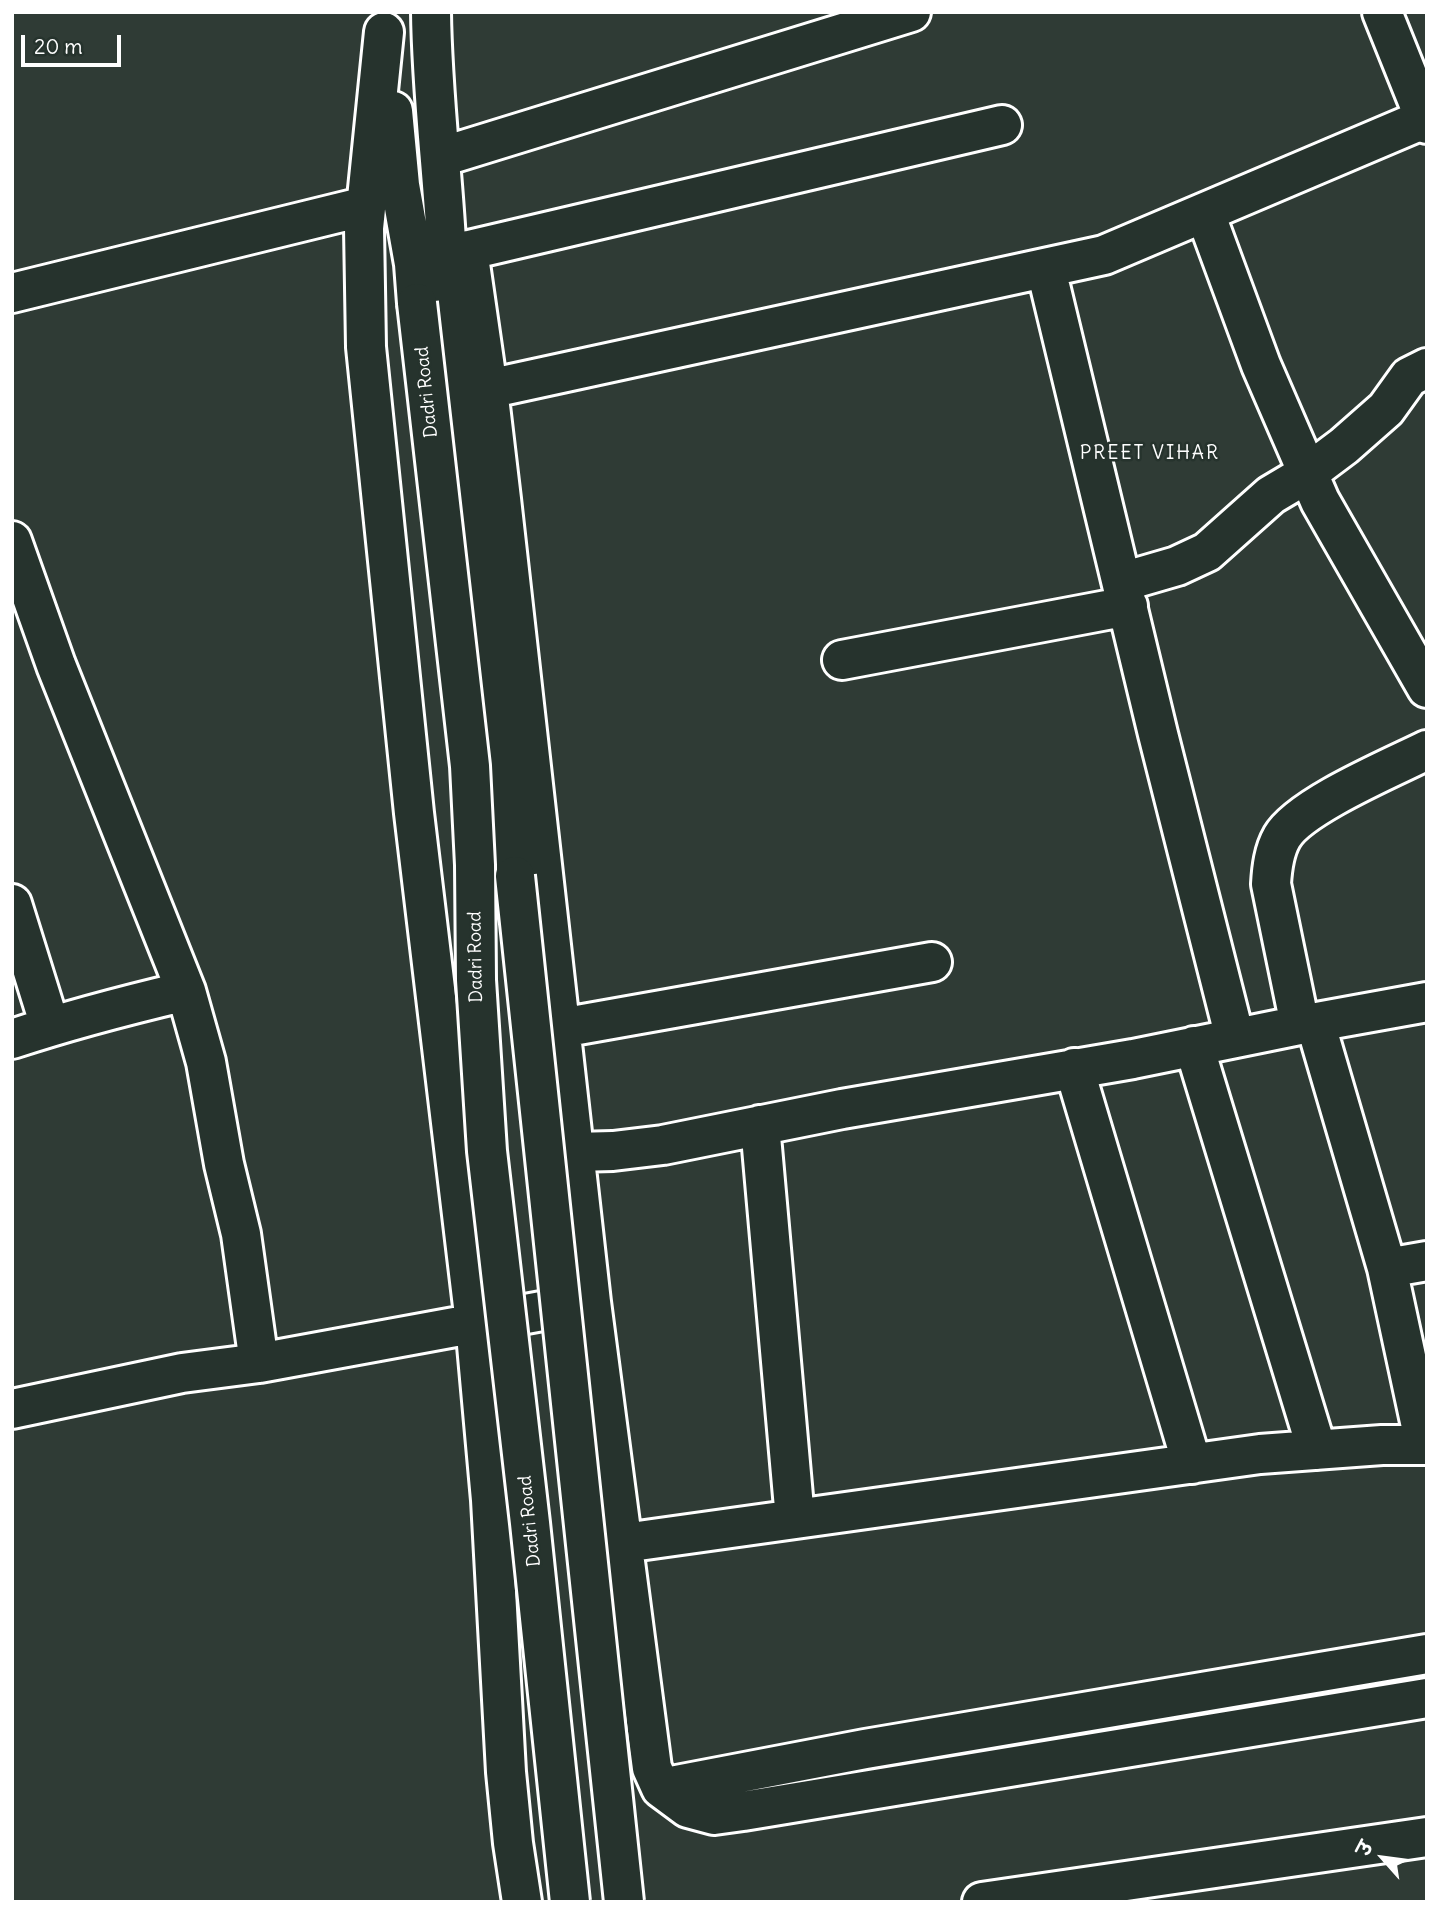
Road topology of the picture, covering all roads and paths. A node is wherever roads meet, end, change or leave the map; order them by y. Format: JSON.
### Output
{"nodes":[{"id":1,"x":431,"y":12,"type":"edge"},
{"id":2,"x":911,"y":12,"type":"edge"},
{"id":3,"x":1382,"y":12,"type":"edge"},
{"id":4,"x":383,"y":22,"type":"edge"},
{"id":5,"x":1425,"y":122,"type":"edge"},
{"id":6,"x":1002,"y":125,"type":"dead end"},
{"id":7,"x":441,"y":157,"type":"junction"},
{"id":8,"x":366,"y":206,"type":"junction"},
{"id":9,"x":1205,"y":213,"type":"junction"},
{"id":10,"x":458,"y":253,"type":"junction"},
{"id":11,"x":1046,"y":269,"type":"junction"},
{"id":12,"x":12,"y":293,"type":"edge"},
{"id":13,"x":1427,"y":368,"type":"edge"},
{"id":14,"x":488,"y":388,"type":"junction"},
{"id":15,"x":1308,"y":473,"type":"junction"},
{"id":16,"x":12,"y":541,"type":"edge"},
{"id":17,"x":1125,"y":594,"type":"junction"},
{"id":18,"x":842,"y":660,"type":"dead end"},
{"id":19,"x":1427,"y":688,"type":"edge"},
{"id":20,"x":1427,"y":750,"type":"edge"},
{"id":21,"x":12,"y":904,"type":"edge"},
{"id":22,"x":932,"y":962,"type":"dead end"},
{"id":23,"x":186,"y":992,"type":"junction"},
{"id":24,"x":1427,"y":1002,"type":"edge"},
{"id":25,"x":1308,"y":1024,"type":"junction"},
{"id":26,"x":50,"y":1026,"type":"junction"},
{"id":27,"x":561,"y":1028,"type":"junction"},
{"id":28,"x":1235,"y":1038,"type":"junction"},
{"id":29,"x":12,"y":1039,"type":"edge"},
{"id":30,"x":1194,"y":1046,"type":"junction"},
{"id":31,"x":1074,"y":1069,"type":"junction"},
{"id":32,"x":760,"y":1125,"type":"junction"},
{"id":33,"x":575,"y":1152,"type":"junction"},
{"id":34,"x":1427,"y":1261,"type":"edge"},
{"id":35,"x":1387,"y":1268,"type":"junction"},
{"id":36,"x":591,"y":1302,"type":"junction"},
{"id":37,"x":475,"y":1323,"type":"junction"},
{"id":38,"x":259,"y":1363,"type":"junction"},
{"id":39,"x":1421,"y":1400,"type":"edge"},
{"id":40,"x":12,"y":1409,"type":"edge"},
{"id":41,"x":1426,"y":1445,"type":"edge"},
{"id":42,"x":1317,"y":1450,"type":"junction"},
{"id":43,"x":1192,"y":1464,"type":"junction"},
{"id":44,"x":795,"y":1519,"type":"junction"},
{"id":45,"x":624,"y":1543,"type":"junction"},
{"id":46,"x":1427,"y":1654,"type":"edge"},
{"id":47,"x":1427,"y":1698,"type":"edge"},
{"id":48,"x":661,"y":1788,"type":"junction"},
{"id":49,"x":1427,"y":1837,"type":"edge"},
{"id":50,"x":522,"y":1902,"type":"edge"},
{"id":51,"x":570,"y":1902,"type":"edge"},
{"id":52,"x":624,"y":1902,"type":"edge"},
{"id":53,"x":982,"y":1902,"type":"edge"}],
"edges":[{"from":1,"to":7,"type":"street","name":"Dadri Road"},
{"from":2,"to":7,"type":"street"},
{"from":3,"to":5,"type":"street"},
{"from":4,"to":8,"type":"street"},
{"from":4,"to":51,"type":"street","name":"Dadri Road","bridge":true},
{"from":5,"to":9,"type":"street"},
{"from":6,"to":10,"type":"street"},
{"from":7,"to":10,"type":"street","name":"Dadri Road"},
{"from":8,"to":12,"type":"street"},
{"from":8,"to":37,"type":"street"},
{"from":9,"to":11,"type":"street"},
{"from":9,"to":15,"type":"street"},
{"from":10,"to":14,"type":"street"},
{"from":10,"to":52,"type":"street","name":"Dadri Road","bridge":true},
{"from":11,"to":14,"type":"street"},
{"from":11,"to":17,"type":"street"},
{"from":13,"to":15,"type":"street"},
{"from":14,"to":27,"type":"street"},
{"from":15,"to":17,"type":"street"},
{"from":15,"to":19,"type":"street"},
{"from":16,"to":23,"type":"street"},
{"from":17,"to":18,"type":"street"},
{"from":17,"to":28,"type":"street"},
{"from":20,"to":25,"type":"street"},
{"from":21,"to":26,"type":"street"},
{"from":22,"to":27,"type":"street"},
{"from":23,"to":26,"type":"street"},
{"from":23,"to":38,"type":"street"},
{"from":24,"to":25,"type":"street"},
{"from":25,"to":28,"type":"street"},
{"from":25,"to":35,"type":"street"},
{"from":26,"to":29,"type":"street"},
{"from":27,"to":33,"type":"street"},
{"from":28,"to":30,"type":"street"},
{"from":30,"to":31,"type":"street"},
{"from":30,"to":42,"type":"street"},
{"from":31,"to":32,"type":"street"},
{"from":31,"to":43,"type":"street"},
{"from":32,"to":33,"type":"street"},
{"from":32,"to":44,"type":"street"},
{"from":33,"to":36,"type":"street"},
{"from":34,"to":35,"type":"street"},
{"from":35,"to":39,"type":"street"},
{"from":36,"to":37,"type":"street"},
{"from":36,"to":45,"type":"street"},
{"from":37,"to":38,"type":"street"},
{"from":37,"to":50,"type":"street"},
{"from":38,"to":40,"type":"street"},
{"from":39,"to":41,"type":"street"},
{"from":41,"to":42,"type":"street"},
{"from":42,"to":43,"type":"street"},
{"from":43,"to":44,"type":"street"},
{"from":44,"to":45,"type":"street"},
{"from":45,"to":48,"type":"street"},
{"from":46,"to":48,"type":"street"},
{"from":47,"to":48,"type":"street"},
{"from":49,"to":53,"type":"street"}]}
